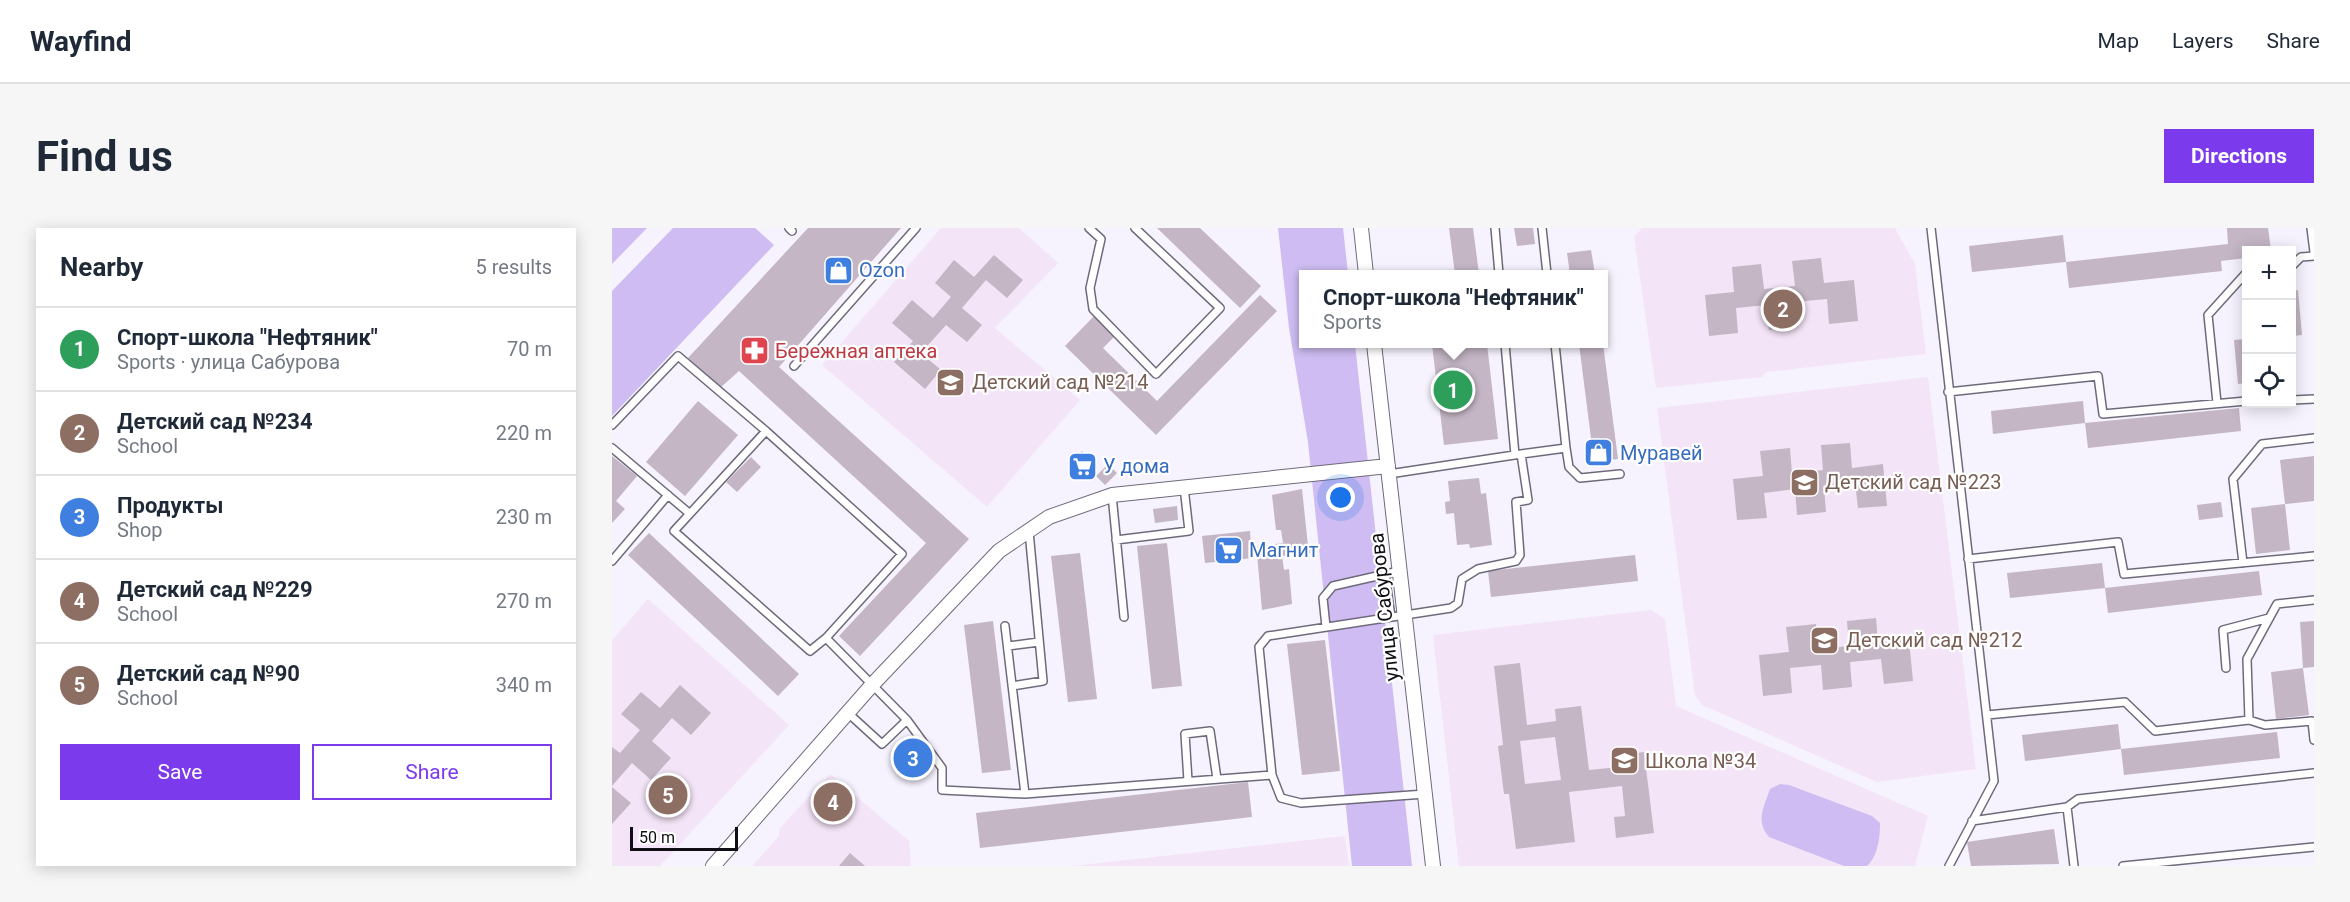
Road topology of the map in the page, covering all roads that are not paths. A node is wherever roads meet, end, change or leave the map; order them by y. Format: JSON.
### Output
{"nodes":[{"id":1,"x":916,"y":228,"type":"edge"},
{"id":2,"x":1089,"y":228,"type":"edge"},
{"id":3,"x":1136,"y":228,"type":"edge"},
{"id":4,"x":1361,"y":228,"type":"edge"},
{"id":5,"x":1495,"y":228,"type":"edge"},
{"id":6,"x":1542,"y":228,"type":"edge"},
{"id":7,"x":1931,"y":228,"type":"edge"},
{"id":8,"x":2311,"y":228,"type":"edge"},
{"id":9,"x":2314,"y":254,"type":"edge"},
{"id":10,"x":2296,"y":262,"type":"edge"},
{"id":11,"x":1366,"y":270,"type":"edge"},
{"id":12,"x":1499,"y":270,"type":"edge"},
{"id":13,"x":1547,"y":270,"type":"edge"},
{"id":14,"x":2242,"y":278,"type":"edge"},
{"id":15,"x":1374,"y":348,"type":"edge"},
{"id":16,"x":1505,"y":348,"type":"edge"},
{"id":17,"x":1555,"y":348,"type":"edge"},
{"id":18,"x":794,"y":366,"type":"dead end"},
{"id":19,"x":1948,"y":392,"type":"junction"},
{"id":20,"x":2314,"y":399,"type":"edge"},
{"id":21,"x":2296,"y":400,"type":"edge"},
{"id":22,"x":2242,"y":401,"type":"edge"},
{"id":23,"x":2217,"y":403,"type":"junction"},
{"id":24,"x":612,"y":425,"type":"edge"},
{"id":25,"x":766,"y":431,"type":"junction"},
{"id":26,"x":2314,"y":438,"type":"edge"},
{"id":27,"x":612,"y":448,"type":"edge"},
{"id":28,"x":1566,"y":448,"type":"junction"},
{"id":29,"x":1518,"y":455,"type":"junction"},
{"id":30,"x":1389,"y":470,"type":"junction"},
{"id":31,"x":1620,"y":474,"type":"dead end"},
{"id":32,"x":1184,"y":487,"type":"junction"},
{"id":33,"x":668,"y":495,"type":"junction"},
{"id":34,"x":1112,"y":495,"type":"junction"},
{"id":35,"x":689,"y":513,"type":"junction"},
{"id":36,"x":1029,"y":531,"type":"junction"},
{"id":37,"x":1116,"y":540,"type":"junction"},
{"id":38,"x":2314,"y":556,"type":"edge"},
{"id":39,"x":1968,"y":559,"type":"junction"},
{"id":40,"x":612,"y":561,"type":"edge"},
{"id":41,"x":2243,"y":563,"type":"junction"},
{"id":42,"x":1399,"y":571,"type":"junction"},
{"id":43,"x":1385,"y":574,"type":"junction"},
{"id":44,"x":2314,"y":600,"type":"edge"},
{"id":45,"x":1398,"y":616,"type":"junction"},
{"id":46,"x":1124,"y":617,"type":"dead end"},
{"id":47,"x":2269,"y":618,"type":"junction"},
{"id":48,"x":1005,"y":626,"type":"dead end"},
{"id":49,"x":1326,"y":627,"type":"junction"},
{"id":50,"x":826,"y":638,"type":"junction"},
{"id":51,"x":1039,"y":642,"type":"junction"},
{"id":52,"x":1008,"y":646,"type":"junction"},
{"id":53,"x":2226,"y":668,"type":"dead end"},
{"id":54,"x":872,"y":685,"type":"junction"},
{"id":55,"x":1012,"y":686,"type":"junction"},
{"id":56,"x":848,"y":712,"type":"junction"},
{"id":57,"x":1987,"y":715,"type":"junction"},
{"id":58,"x":907,"y":720,"type":"junction"},
{"id":59,"x":2249,"y":720,"type":"junction"},
{"id":60,"x":2314,"y":740,"type":"edge"},
{"id":61,"x":2314,"y":773,"type":"edge"},
{"id":62,"x":1272,"y":774,"type":"junction"},
{"id":63,"x":1217,"y":779,"type":"junction"},
{"id":64,"x":1188,"y":781,"type":"junction"},
{"id":65,"x":1025,"y":794,"type":"junction"},
{"id":66,"x":1425,"y":794,"type":"junction"},
{"id":67,"x":2067,"y":807,"type":"junction"},
{"id":68,"x":1972,"y":821,"type":"junction"},
{"id":69,"x":2314,"y":847,"type":"edge"},
{"id":70,"x":713,"y":866,"type":"edge"},
{"id":71,"x":1433,"y":866,"type":"edge"},
{"id":72,"x":1949,"y":866,"type":"edge"},
{"id":73,"x":2074,"y":866,"type":"edge"},
{"id":74,"x":2123,"y":866,"type":"edge"}],
"edges":[{"from":1,"to":18,"type":"lane"},
{"from":2,"to":3,"type":"lane"},
{"from":4,"to":11,"type":"street"},
{"from":5,"to":12,"type":"lane"},
{"from":6,"to":13,"type":"lane"},
{"from":7,"to":19,"type":"lane"},
{"from":8,"to":9,"type":"lane"},
{"from":9,"to":10,"type":"lane"},
{"from":14,"to":23,"type":"lane"},
{"from":15,"to":30,"type":"street","name":"улица Сабурова"},
{"from":16,"to":29,"type":"lane"},
{"from":17,"to":28,"type":"lane"},
{"from":19,"to":23,"type":"lane"},
{"from":19,"to":39,"type":"lane"},
{"from":20,"to":21,"type":"lane"},
{"from":22,"to":23,"type":"lane"},
{"from":24,"to":25,"type":"lane"},
{"from":25,"to":35,"type":"lane"},
{"from":25,"to":50,"type":"lane"},
{"from":26,"to":41,"type":"lane"},
{"from":27,"to":33,"type":"lane"},
{"from":28,"to":29,"type":"lane"},
{"from":28,"to":31,"type":"lane"},
{"from":29,"to":30,"type":"lane"},
{"from":29,"to":45,"type":"lane"},
{"from":30,"to":32,"type":"street"},
{"from":30,"to":42,"type":"street","name":"улица Сабурова"},
{"from":32,"to":34,"type":"street"},
{"from":32,"to":37,"type":"lane"},
{"from":33,"to":35,"type":"lane"},
{"from":33,"to":40,"type":"lane"},
{"from":34,"to":36,"type":"street"},
{"from":34,"to":37,"type":"lane"},
{"from":35,"to":50,"type":"lane"},
{"from":36,"to":51,"type":"lane"},
{"from":36,"to":54,"type":"street"},
{"from":37,"to":46,"type":"lane"},
{"from":38,"to":41,"type":"lane"},
{"from":39,"to":41,"type":"lane"},
{"from":39,"to":57,"type":"lane"},
{"from":42,"to":43,"type":"lane"},
{"from":42,"to":45,"type":"street","name":"улица Сабурова"},
{"from":43,"to":45,"type":"lane"},
{"from":43,"to":49,"type":"lane"},
{"from":44,"to":47,"type":"lane"},
{"from":45,"to":49,"type":"lane"},
{"from":45,"to":66,"type":"street","name":"улица Сабурова"},
{"from":47,"to":53,"type":"lane"},
{"from":47,"to":59,"type":"lane"},
{"from":48,"to":52,"type":"lane"},
{"from":49,"to":62,"type":"lane"},
{"from":50,"to":54,"type":"lane"},
{"from":51,"to":52,"type":"lane"},
{"from":51,"to":55,"type":"lane"},
{"from":52,"to":55,"type":"lane"},
{"from":54,"to":56,"type":"street"},
{"from":54,"to":58,"type":"lane"},
{"from":55,"to":65,"type":"lane"},
{"from":56,"to":58,"type":"lane"},
{"from":56,"to":70,"type":"street"},
{"from":57,"to":59,"type":"lane"},
{"from":57,"to":68,"type":"lane"},
{"from":58,"to":65,"type":"lane"},
{"from":59,"to":60,"type":"lane"},
{"from":61,"to":67,"type":"lane"},
{"from":62,"to":63,"type":"lane"},
{"from":62,"to":66,"type":"lane"},
{"from":63,"to":64,"type":"lane"},
{"from":63,"to":64,"type":"lane"},
{"from":64,"to":65,"type":"lane"},
{"from":66,"to":71,"type":"street","name":"улица Сабурова"},
{"from":67,"to":68,"type":"lane"},
{"from":67,"to":73,"type":"lane"},
{"from":68,"to":72,"type":"lane"},
{"from":69,"to":74,"type":"lane"}]}
